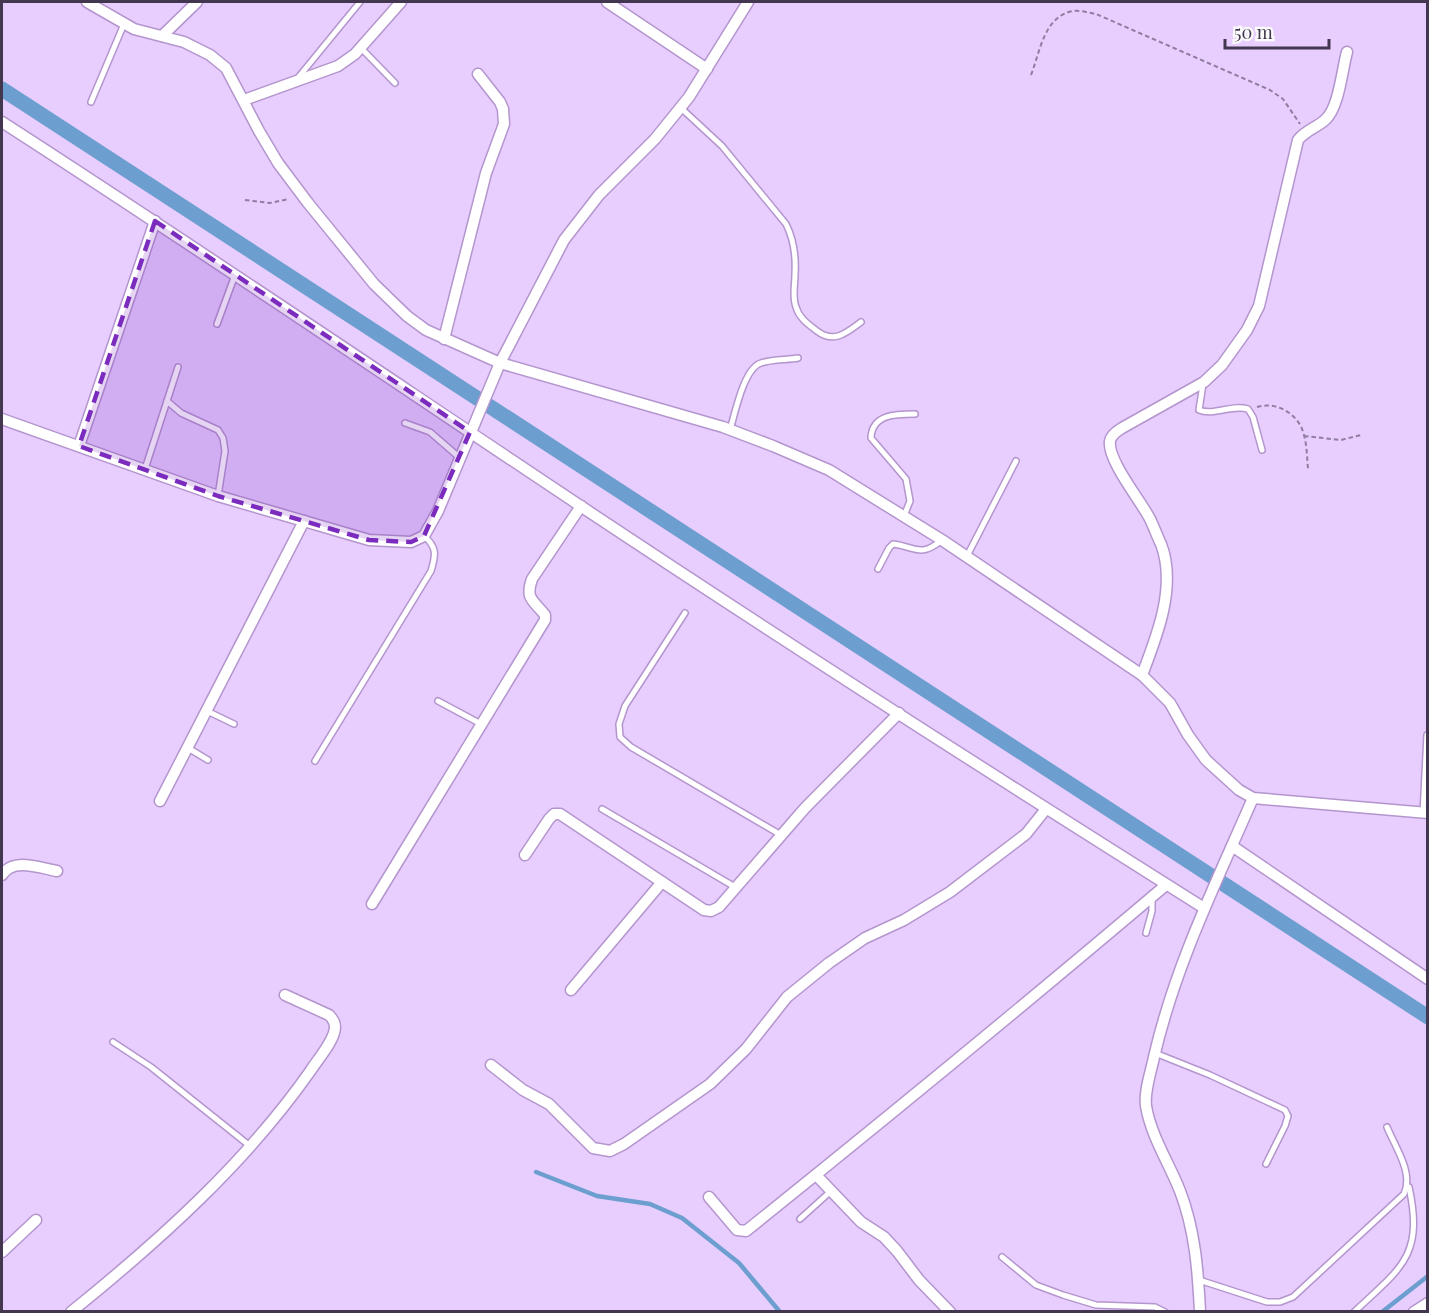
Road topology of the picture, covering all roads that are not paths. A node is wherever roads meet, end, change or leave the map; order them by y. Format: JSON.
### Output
{"nodes":[{"id":1,"x":197,"y":2,"type":"edge"},
{"id":2,"x":360,"y":2,"type":"edge"},
{"id":3,"x":401,"y":2,"type":"edge"},
{"id":4,"x":607,"y":2,"type":"edge"},
{"id":5,"x":748,"y":2,"type":"edge"},
{"id":6,"x":91,"y":3,"type":"edge"},
{"id":7,"x":124,"y":24,"type":"junction"},
{"id":8,"x":162,"y":36,"type":"junction"},
{"id":9,"x":361,"y":48,"type":"junction"},
{"id":10,"x":1347,"y":52,"type":"dead end"},
{"id":11,"x":707,"y":69,"type":"junction"},
{"id":12,"x":478,"y":74,"type":"dead end"},
{"id":13,"x":296,"y":80,"type":"junction"},
{"id":14,"x":395,"y":82,"type":"dead end"},
{"id":15,"x":244,"y":100,"type":"junction"},
{"id":16,"x":91,"y":102,"type":"dead end"},
{"id":17,"x":681,"y":107,"type":"junction"},
{"id":18,"x":2,"y":122,"type":"edge"},
{"id":19,"x":155,"y":221,"type":"junction"},
{"id":20,"x":235,"y":274,"type":"junction"},
{"id":21,"x":861,"y":322,"type":"dead end"},
{"id":22,"x":217,"y":324,"type":"dead end"},
{"id":23,"x":444,"y":339,"type":"junction"},
{"id":24,"x":798,"y":358,"type":"dead end"},
{"id":25,"x":500,"y":363,"type":"junction"},
{"id":26,"x":178,"y":367,"type":"dead end"},
{"id":27,"x":1204,"y":382,"type":"junction"},
{"id":28,"x":167,"y":401,"type":"junction"},
{"id":29,"x":915,"y":414,"type":"dead end"},
{"id":30,"x":2,"y":419,"type":"edge"},
{"id":31,"x":405,"y":423,"type":"dead end"},
{"id":32,"x":730,"y":430,"type":"junction"},
{"id":33,"x":470,"y":432,"type":"junction"},
{"id":34,"x":79,"y":446,"type":"junction"},
{"id":35,"x":1262,"y":450,"type":"dead end"},
{"id":36,"x":460,"y":458,"type":"junction"},
{"id":37,"x":1016,"y":461,"type":"dead end"},
{"id":38,"x":145,"y":471,"type":"junction"},
{"id":39,"x":218,"y":496,"type":"junction"},
{"id":40,"x":580,"y":506,"type":"junction"},
{"id":41,"x":904,"y":516,"type":"junction"},
{"id":42,"x":304,"y":521,"type":"junction"},
{"id":43,"x":424,"y":536,"type":"junction"},
{"id":44,"x":942,"y":540,"type":"junction"},
{"id":45,"x":967,"y":557,"type":"junction"},
{"id":46,"x":878,"y":568,"type":"dead end"},
{"id":47,"x":685,"y":613,"type":"dead end"},
{"id":48,"x":1142,"y":675,"type":"junction"},
{"id":49,"x":438,"y":701,"type":"dead end"},
{"id":50,"x":207,"y":711,"type":"junction"},
{"id":51,"x":898,"y":714,"type":"junction"},
{"id":52,"x":234,"y":724,"type":"dead end"},
{"id":53,"x":481,"y":724,"type":"junction"},
{"id":54,"x":1427,"y":735,"type":"edge"},
{"id":55,"x":188,"y":748,"type":"junction"},
{"id":56,"x":208,"y":760,"type":"dead end"},
{"id":57,"x":315,"y":761,"type":"dead end"},
{"id":58,"x":1253,"y":798,"type":"junction"},
{"id":59,"x":160,"y":801,"type":"dead end"},
{"id":60,"x":602,"y":809,"type":"dead end"},
{"id":61,"x":1046,"y":809,"type":"junction"},
{"id":62,"x":1425,"y":813,"type":"edge"},
{"id":63,"x":781,"y":836,"type":"junction"},
{"id":64,"x":1232,"y":846,"type":"junction"},
{"id":65,"x":525,"y":855,"type":"dead end"},
{"id":66,"x":57,"y":871,"type":"dead end"},
{"id":67,"x":2,"y":875,"type":"edge"},
{"id":68,"x":662,"y":882,"type":"junction"},
{"id":69,"x":1166,"y":885,"type":"junction"},
{"id":70,"x":736,"y":888,"type":"junction"},
{"id":71,"x":1152,"y":897,"type":"junction"},
{"id":72,"x":372,"y":904,"type":"dead end"},
{"id":73,"x":1204,"y":908,"type":"junction"},
{"id":74,"x":1146,"y":933,"type":"dead end"},
{"id":75,"x":1428,"y":979,"type":"edge"},
{"id":76,"x":572,"y":990,"type":"dead end"},
{"id":77,"x":285,"y":995,"type":"dead end"},
{"id":78,"x":113,"y":1042,"type":"dead end"},
{"id":79,"x":1155,"y":1053,"type":"junction"},
{"id":80,"x":491,"y":1065,"type":"dead end"},
{"id":81,"x":1387,"y":1127,"type":"dead end"},
{"id":82,"x":250,"y":1146,"type":"junction"},
{"id":83,"x":1266,"y":1164,"type":"dead end"},
{"id":84,"x":816,"y":1175,"type":"junction"},
{"id":85,"x":1408,"y":1185,"type":"junction"},
{"id":86,"x":831,"y":1191,"type":"junction"},
{"id":87,"x":709,"y":1197,"type":"dead end"},
{"id":88,"x":800,"y":1218,"type":"dead end"},
{"id":89,"x":36,"y":1220,"type":"dead end"},
{"id":90,"x":2,"y":1252,"type":"edge"},
{"id":91,"x":1002,"y":1257,"type":"dead end"},
{"id":92,"x":1198,"y":1279,"type":"junction"},
{"id":93,"x":1428,"y":1304,"type":"edge"},
{"id":94,"x":71,"y":1311,"type":"edge"},
{"id":95,"x":950,"y":1311,"type":"edge"},
{"id":96,"x":1165,"y":1311,"type":"edge"},
{"id":97,"x":1200,"y":1311,"type":"edge"},
{"id":98,"x":1354,"y":1311,"type":"edge"},
{"id":99,"x":1414,"y":1311,"type":"edge"}],
"edges":[{"from":1,"to":8,"type":"street"},
{"from":2,"to":13,"type":"lane"},
{"from":3,"to":9,"type":"street"},
{"from":4,"to":11,"type":"street"},
{"from":5,"to":11,"type":"street"},
{"from":6,"to":7,"type":"street"},
{"from":7,"to":8,"type":"street"},
{"from":7,"to":16,"type":"lane"},
{"from":8,"to":15,"type":"street"},
{"from":9,"to":13,"type":"street"},
{"from":9,"to":14,"type":"lane"},
{"from":10,"to":27,"type":"street"},
{"from":11,"to":17,"type":"street"},
{"from":12,"to":23,"type":"street"},
{"from":13,"to":15,"type":"street"},
{"from":15,"to":23,"type":"street"},
{"from":17,"to":21,"type":"lane"},
{"from":17,"to":25,"type":"street"},
{"from":18,"to":19,"type":"street"},
{"from":19,"to":20,"type":"street"},
{"from":19,"to":34,"type":"street"},
{"from":20,"to":22,"type":"lane"},
{"from":20,"to":33,"type":"street"},
{"from":23,"to":25,"type":"street"},
{"from":24,"to":32,"type":"lane"},
{"from":25,"to":32,"type":"street"},
{"from":25,"to":33,"type":"street"},
{"from":26,"to":28,"type":"lane"},
{"from":27,"to":35,"type":"lane"},
{"from":27,"to":48,"type":"street"},
{"from":28,"to":38,"type":"lane"},
{"from":28,"to":39,"type":"lane"},
{"from":29,"to":41,"type":"lane"},
{"from":30,"to":34,"type":"street"},
{"from":31,"to":36,"type":"lane"},
{"from":32,"to":41,"type":"street"},
{"from":33,"to":36,"type":"street"},
{"from":33,"to":40,"type":"street"},
{"from":34,"to":38,"type":"street"},
{"from":36,"to":43,"type":"street"},
{"from":37,"to":45,"type":"lane"},
{"from":38,"to":39,"type":"street"},
{"from":39,"to":42,"type":"street"},
{"from":40,"to":51,"type":"street"},
{"from":40,"to":53,"type":"street"},
{"from":41,"to":44,"type":"street"},
{"from":42,"to":43,"type":"street"},
{"from":42,"to":50,"type":"street"},
{"from":43,"to":57,"type":"lane"},
{"from":44,"to":45,"type":"street"},
{"from":44,"to":46,"type":"lane"},
{"from":45,"to":48,"type":"street"},
{"from":47,"to":63,"type":"lane"},
{"from":48,"to":58,"type":"street"},
{"from":49,"to":53,"type":"lane"},
{"from":50,"to":52,"type":"lane"},
{"from":50,"to":55,"type":"street"},
{"from":51,"to":61,"type":"street"},
{"from":51,"to":63,"type":"street"},
{"from":53,"to":72,"type":"street"},
{"from":54,"to":62,"type":"lane"},
{"from":55,"to":56,"type":"lane"},
{"from":55,"to":59,"type":"street"},
{"from":58,"to":62,"type":"street"},
{"from":58,"to":64,"type":"street"},
{"from":60,"to":70,"type":"lane"},
{"from":61,"to":69,"type":"street"},
{"from":61,"to":80,"type":"street"},
{"from":63,"to":70,"type":"street"},
{"from":64,"to":73,"type":"street"},
{"from":64,"to":75,"type":"street"},
{"from":65,"to":68,"type":"street"},
{"from":66,"to":67,"type":"street"},
{"from":68,"to":70,"type":"street"},
{"from":68,"to":76,"type":"street"},
{"from":69,"to":71,"type":"street"},
{"from":69,"to":73,"type":"street"},
{"from":71,"to":74,"type":"lane"},
{"from":71,"to":84,"type":"street"},
{"from":73,"to":79,"type":"street"},
{"from":77,"to":82,"type":"street"},
{"from":78,"to":82,"type":"lane"},
{"from":79,"to":83,"type":"lane"},
{"from":79,"to":92,"type":"street"},
{"from":81,"to":85,"type":"lane"},
{"from":82,"to":94,"type":"street"},
{"from":84,"to":86,"type":"street"},
{"from":84,"to":87,"type":"street"},
{"from":85,"to":92,"type":"lane"},
{"from":85,"to":98,"type":"lane"},
{"from":86,"to":88,"type":"lane"},
{"from":86,"to":95,"type":"street"},
{"from":89,"to":90,"type":"street"},
{"from":91,"to":96,"type":"lane"},
{"from":92,"to":97,"type":"street"},
{"from":93,"to":99,"type":"street"}]}
